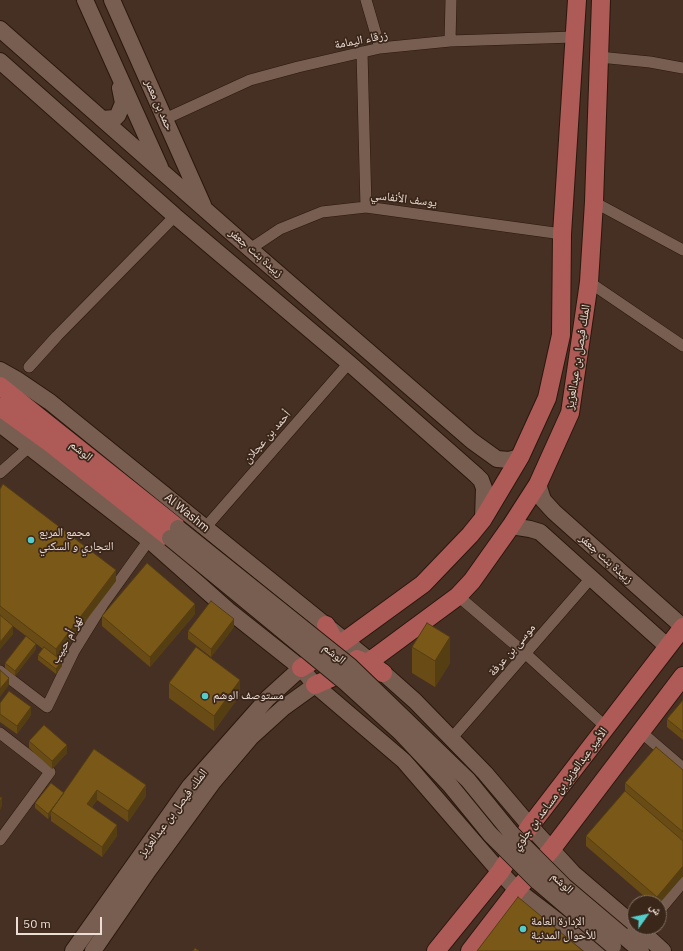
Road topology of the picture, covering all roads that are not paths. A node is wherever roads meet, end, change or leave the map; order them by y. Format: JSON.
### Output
{"nodes":[{"id":1,"x":85,"y":0,"type":"edge"},
{"id":2,"x":112,"y":0,"type":"edge"},
{"id":3,"x":366,"y":0,"type":"edge"},
{"id":4,"x":450,"y":0,"type":"edge"},
{"id":5,"x":577,"y":0,"type":"edge"},
{"id":6,"x":601,"y":0,"type":"edge"},
{"id":7,"x":0,"y":29,"type":"edge"},
{"id":8,"x":574,"y":37,"type":"junction"},
{"id":9,"x":450,"y":41,"type":"junction"},
{"id":10,"x":380,"y":48,"type":"junction"},
{"id":11,"x":362,"y":52,"type":"junction"},
{"id":12,"x":599,"y":57,"type":"junction"},
{"id":13,"x":0,"y":61,"type":"edge"},
{"id":14,"x":683,"y":68,"type":"edge"},
{"id":15,"x":117,"y":71,"type":"junction"},
{"id":16,"x":54,"y":76,"type":"junction"},
{"id":17,"x":39,"y":95,"type":"junction"},
{"id":18,"x":99,"y":116,"type":"junction"},
{"id":19,"x":165,"y":119,"type":"junction"},
{"id":20,"x":82,"y":134,"type":"junction"},
{"id":21,"x":162,"y":171,"type":"junction"},
{"id":22,"x":594,"y":202,"type":"junction"},
{"id":23,"x":366,"y":207,"type":"junction"},
{"id":24,"x":206,"y":210,"type":"junction"},
{"id":25,"x":174,"y":216,"type":"junction"},
{"id":26,"x":562,"y":234,"type":"junction"},
{"id":27,"x":250,"y":249,"type":"junction"},
{"id":28,"x":683,"y":250,"type":"edge"},
{"id":29,"x":589,"y":282,"type":"junction"},
{"id":30,"x":683,"y":346,"type":"edge"},
{"id":31,"x":349,"y":363,"type":"junction"},
{"id":32,"x":29,"y":367,"type":"dead end"},
{"id":33,"x":0,"y":370,"type":"edge"},
{"id":34,"x":0,"y":386,"type":"edge"},
{"id":35,"x":0,"y":407,"type":"edge"},
{"id":36,"x":0,"y":424,"type":"edge"},
{"id":37,"x":472,"y":441,"type":"junction"},
{"id":38,"x":29,"y":447,"type":"junction"},
{"id":39,"x":520,"y":457,"type":"junction"},
{"id":40,"x":462,"y":461,"type":"junction"},
{"id":41,"x":0,"y":474,"type":"edge"},
{"id":42,"x":538,"y":484,"type":"junction"},
{"id":43,"x":483,"y":519,"type":"junction"},
{"id":44,"x":566,"y":523,"type":"junction"},
{"id":45,"x":511,"y":526,"type":"junction"},
{"id":46,"x":205,"y":528,"type":"junction"},
{"id":47,"x":174,"y":533,"type":"junction"},
{"id":48,"x":149,"y":540,"type":"junction"},
{"id":49,"x":551,"y":542,"type":"junction"},
{"id":50,"x":260,"y":571,"type":"junction"},
{"id":51,"x":592,"y":578,"type":"junction"},
{"id":52,"x":458,"y":596,"type":"junction"},
{"id":53,"x":228,"y":610,"type":"junction"},
{"id":54,"x":326,"y":624,"type":"joint"},
{"id":55,"x":683,"y":627,"type":"edge"},
{"id":56,"x":668,"y":647,"type":"junction"},
{"id":57,"x":338,"y":648,"type":"junction"},
{"id":58,"x":526,"y":654,"type":"junction"},
{"id":59,"x":373,"y":666,"type":"junction"},
{"id":60,"x":301,"y":668,"type":"junction"},
{"id":61,"x":0,"y":671,"type":"edge"},
{"id":62,"x":683,"y":676,"type":"edge"},
{"id":63,"x":315,"y":684,"type":"junction"},
{"id":64,"x":349,"y":714,"type":"junction"},
{"id":65,"x":607,"y":728,"type":"junction"},
{"id":66,"x":641,"y":732,"type":"junction"},
{"id":67,"x":0,"y":733,"type":"edge"},
{"id":68,"x":451,"y":738,"type":"junction"},
{"id":69,"x":683,"y":768,"type":"edge"},
{"id":70,"x":530,"y":826,"type":"junction"},
{"id":71,"x":0,"y":840,"type":"edge"},
{"id":72,"x":551,"y":850,"type":"junction"},
{"id":73,"x":500,"y":872,"type":"junction"},
{"id":74,"x":683,"y":882,"type":"edge"},
{"id":75,"x":517,"y":890,"type":"junction"},
{"id":76,"x":667,"y":901,"type":"edge"},
{"id":77,"x":627,"y":932,"type":"edge"},
{"id":78,"x":627,"y":933,"type":"edge"},
{"id":79,"x":630,"y":935,"type":"edge"},
{"id":80,"x":73,"y":951,"type":"edge"},
{"id":81,"x":93,"y":951,"type":"edge"},
{"id":82,"x":436,"y":951,"type":"edge"},
{"id":83,"x":470,"y":951,"type":"edge"},
{"id":84,"x":597,"y":951,"type":"edge"},
{"id":85,"x":641,"y":951,"type":"edge"},
{"id":86,"x":663,"y":951,"type":"edge"}],
"edges":[{"from":1,"to":15,"type":"street","name":"حمد بن معمر"},
{"from":2,"to":19,"type":"street","name":"حمد بن معمر"},
{"from":3,"to":10,"type":"street"},
{"from":4,"to":9,"type":"street"},
{"from":5,"to":8,"type":"main road","name":"الملك فيصل بن عبدالعزيز"},
{"from":6,"to":12,"type":"main road","name":"الملك فيصل بن عبدالعزيز"},
{"from":7,"to":16,"type":"street","name":"زبيدة بنت جعفر"},
{"from":8,"to":9,"type":"street","name":"زرقاء اليمامة"},
{"from":8,"to":26,"type":"main road","name":"الملك فيصل بن عبدالعزيز"},
{"from":9,"to":10,"type":"street","name":"زرقاء اليمامة"},
{"from":10,"to":11,"type":"street","name":"زرقاء اليمامة"},
{"from":11,"to":19,"type":"street","name":"زرقاء اليمامة"},
{"from":11,"to":23,"type":"street"},
{"from":12,"to":14,"type":"street"},
{"from":12,"to":22,"type":"main road","name":"الملك فيصل بن عبدالعزيز"},
{"from":13,"to":17,"type":"street","name":"زبيدة بنت جعفر"},
{"from":15,"to":18,"type":"street"},
{"from":15,"to":21,"type":"street","name":"حمد بن معمر"},
{"from":16,"to":17,"type":"street"},
{"from":16,"to":18,"type":"street","name":"زبيدة بنت جعفر"},
{"from":17,"to":20,"type":"street","name":"زبيدة بنت جعفر"},
{"from":18,"to":20,"type":"street"},
{"from":18,"to":21,"type":"street","name":"زبيدة بنت جعفر"},
{"from":19,"to":24,"type":"street","name":"حمد بن معمر"},
{"from":20,"to":25,"type":"street","name":"زبيدة بنت جعفر"},
{"from":21,"to":24,"type":"street","name":"زبيدة بنت جعفر"},
{"from":22,"to":28,"type":"street"},
{"from":22,"to":29,"type":"main road","name":"الملك فيصل بن عبدالعزيز"},
{"from":23,"to":26,"type":"street","name":"يوسف الأنفاسي"},
{"from":23,"to":27,"type":"street","name":"يوسف الأنفاسي"},
{"from":24,"to":27,"type":"street","name":"زبيدة بنت جعفر"},
{"from":25,"to":31,"type":"street","name":"زبيدة بنت جعفر"},
{"from":25,"to":32,"type":"street"},
{"from":26,"to":39,"type":"main road","name":"الملك فيصل بن عبدالعزيز"},
{"from":27,"to":37,"type":"street","name":"زبيدة بنت جعفر"},
{"from":29,"to":30,"type":"street"},
{"from":29,"to":42,"type":"main road","name":"الملك فيصل بن عبدالعزيز"},
{"from":31,"to":40,"type":"street","name":"زبيدة بنت جعفر"},
{"from":31,"to":46,"type":"street","name":"أحمد بن عجلان"},
{"from":33,"to":46,"type":"street","name":"Al Washm"},
{"from":34,"to":47,"type":"main road","name":"الوشم"},
{"from":35,"to":47,"type":"main road","name":"الوشم"},
{"from":36,"to":38,"type":"street"},
{"from":37,"to":39,"type":"street","name":"زبيدة بنت جعفر"},
{"from":37,"to":40,"type":"street"},
{"from":38,"to":41,"type":"street"},
{"from":38,"to":48,"type":"street"},
{"from":39,"to":43,"type":"main road","name":"الملك فيصل بن عبدالعزيز"},
{"from":40,"to":43,"type":"street","name":"زبيدة بنت جعفر"},
{"from":42,"to":44,"type":"street","name":"زبيدة بنت جعفر"},
{"from":42,"to":45,"type":"main road","name":"الملك فيصل بن عبدالعزيز"},
{"from":43,"to":57,"type":"main road","name":"الملك فيصل بن عبدالعزيز"},
{"from":44,"to":49,"type":"street"},
{"from":44,"to":55,"type":"street","name":"زبيدة بنت جعفر"},
{"from":45,"to":49,"type":"street","name":"زبيدة بنت جعفر"},
{"from":45,"to":52,"type":"main road","name":"الملك فيصل بن عبدالعزيز"},
{"from":46,"to":50,"type":"street","name":"Al Washm"},
{"from":47,"to":78,"type":"street","name":"الوشم","bridge":true},
{"from":48,"to":53,"type":"street"},
{"from":48,"to":61,"type":"street","name":"نهر أم حبيب"},
{"from":49,"to":51,"type":"street","name":"زبيدة بنت جعفر"},
{"from":50,"to":53,"type":"street"},
{"from":50,"to":54,"type":"street","name":"Al Washm"},
{"from":51,"to":56,"type":"street","name":"زبيدة بنت جعفر"},
{"from":51,"to":58,"type":"street","name":"موسى بن عرفة"},
{"from":52,"to":58,"type":"street"},
{"from":52,"to":59,"type":"main road","name":"الملك فيصل بن عبدالعزيز"},
{"from":53,"to":60,"type":"street"},
{"from":54,"to":57,"type":"main road"},
{"from":55,"to":56,"type":"main road","name":"الأمير عبدالعزيز بن مساعد بن جلوي"},
{"from":56,"to":65,"type":"main road","name":"الأمير عبدالعزيز بن مساعد بن جلوي"},
{"from":57,"to":59,"type":"main road"},
{"from":57,"to":60,"type":"main road","name":"الملك فيصل بن عبدالعزيز"},
{"from":57,"to":63,"type":"main road"},
{"from":58,"to":65,"type":"street"},
{"from":58,"to":68,"type":"street","name":"موسى بن عرفة"},
{"from":59,"to":63,"type":"main road","name":"الملك فيصل بن عبدالعزيز"},
{"from":59,"to":64,"type":"street"},
{"from":59,"to":68,"type":"street","name":"الوشم"},
{"from":60,"to":63,"type":"street"},
{"from":60,"to":80,"type":"street","name":"الملك فيصل بن عبدالعزيز"},
{"from":62,"to":66,"type":"main road"},
{"from":63,"to":64,"type":"street"},
{"from":63,"to":81,"type":"street","name":"الملك فيصل بن عبدالعزيز"},
{"from":64,"to":73,"type":"street"},
{"from":65,"to":70,"type":"main road","name":"الأمير عبدالعزيز بن مساعد بن جلوي"},
{"from":66,"to":69,"type":"street"},
{"from":66,"to":72,"type":"main road"},
{"from":67,"to":71,"type":"street"},
{"from":68,"to":70,"type":"street","name":"الوشم"},
{"from":70,"to":72,"type":"street","name":"الوشم"},
{"from":70,"to":73,"type":"main road","name":"الأمير عبدالعزيز بن مساعد بن جلوي"},
{"from":72,"to":75,"type":"main road"},
{"from":72,"to":77,"type":"street","name":"الوشم"},
{"from":73,"to":75,"type":"street"},
{"from":73,"to":82,"type":"main road","name":"الأمير عبدالعزيز بن مساعد بن جلوي"},
{"from":74,"to":76,"type":"street"},
{"from":75,"to":83,"type":"main road"},
{"from":75,"to":84,"type":"street"},
{"from":79,"to":85,"type":"street","name":"الوشم"},
{"from":79,"to":86,"type":"street","name":"الوشم"}]}
